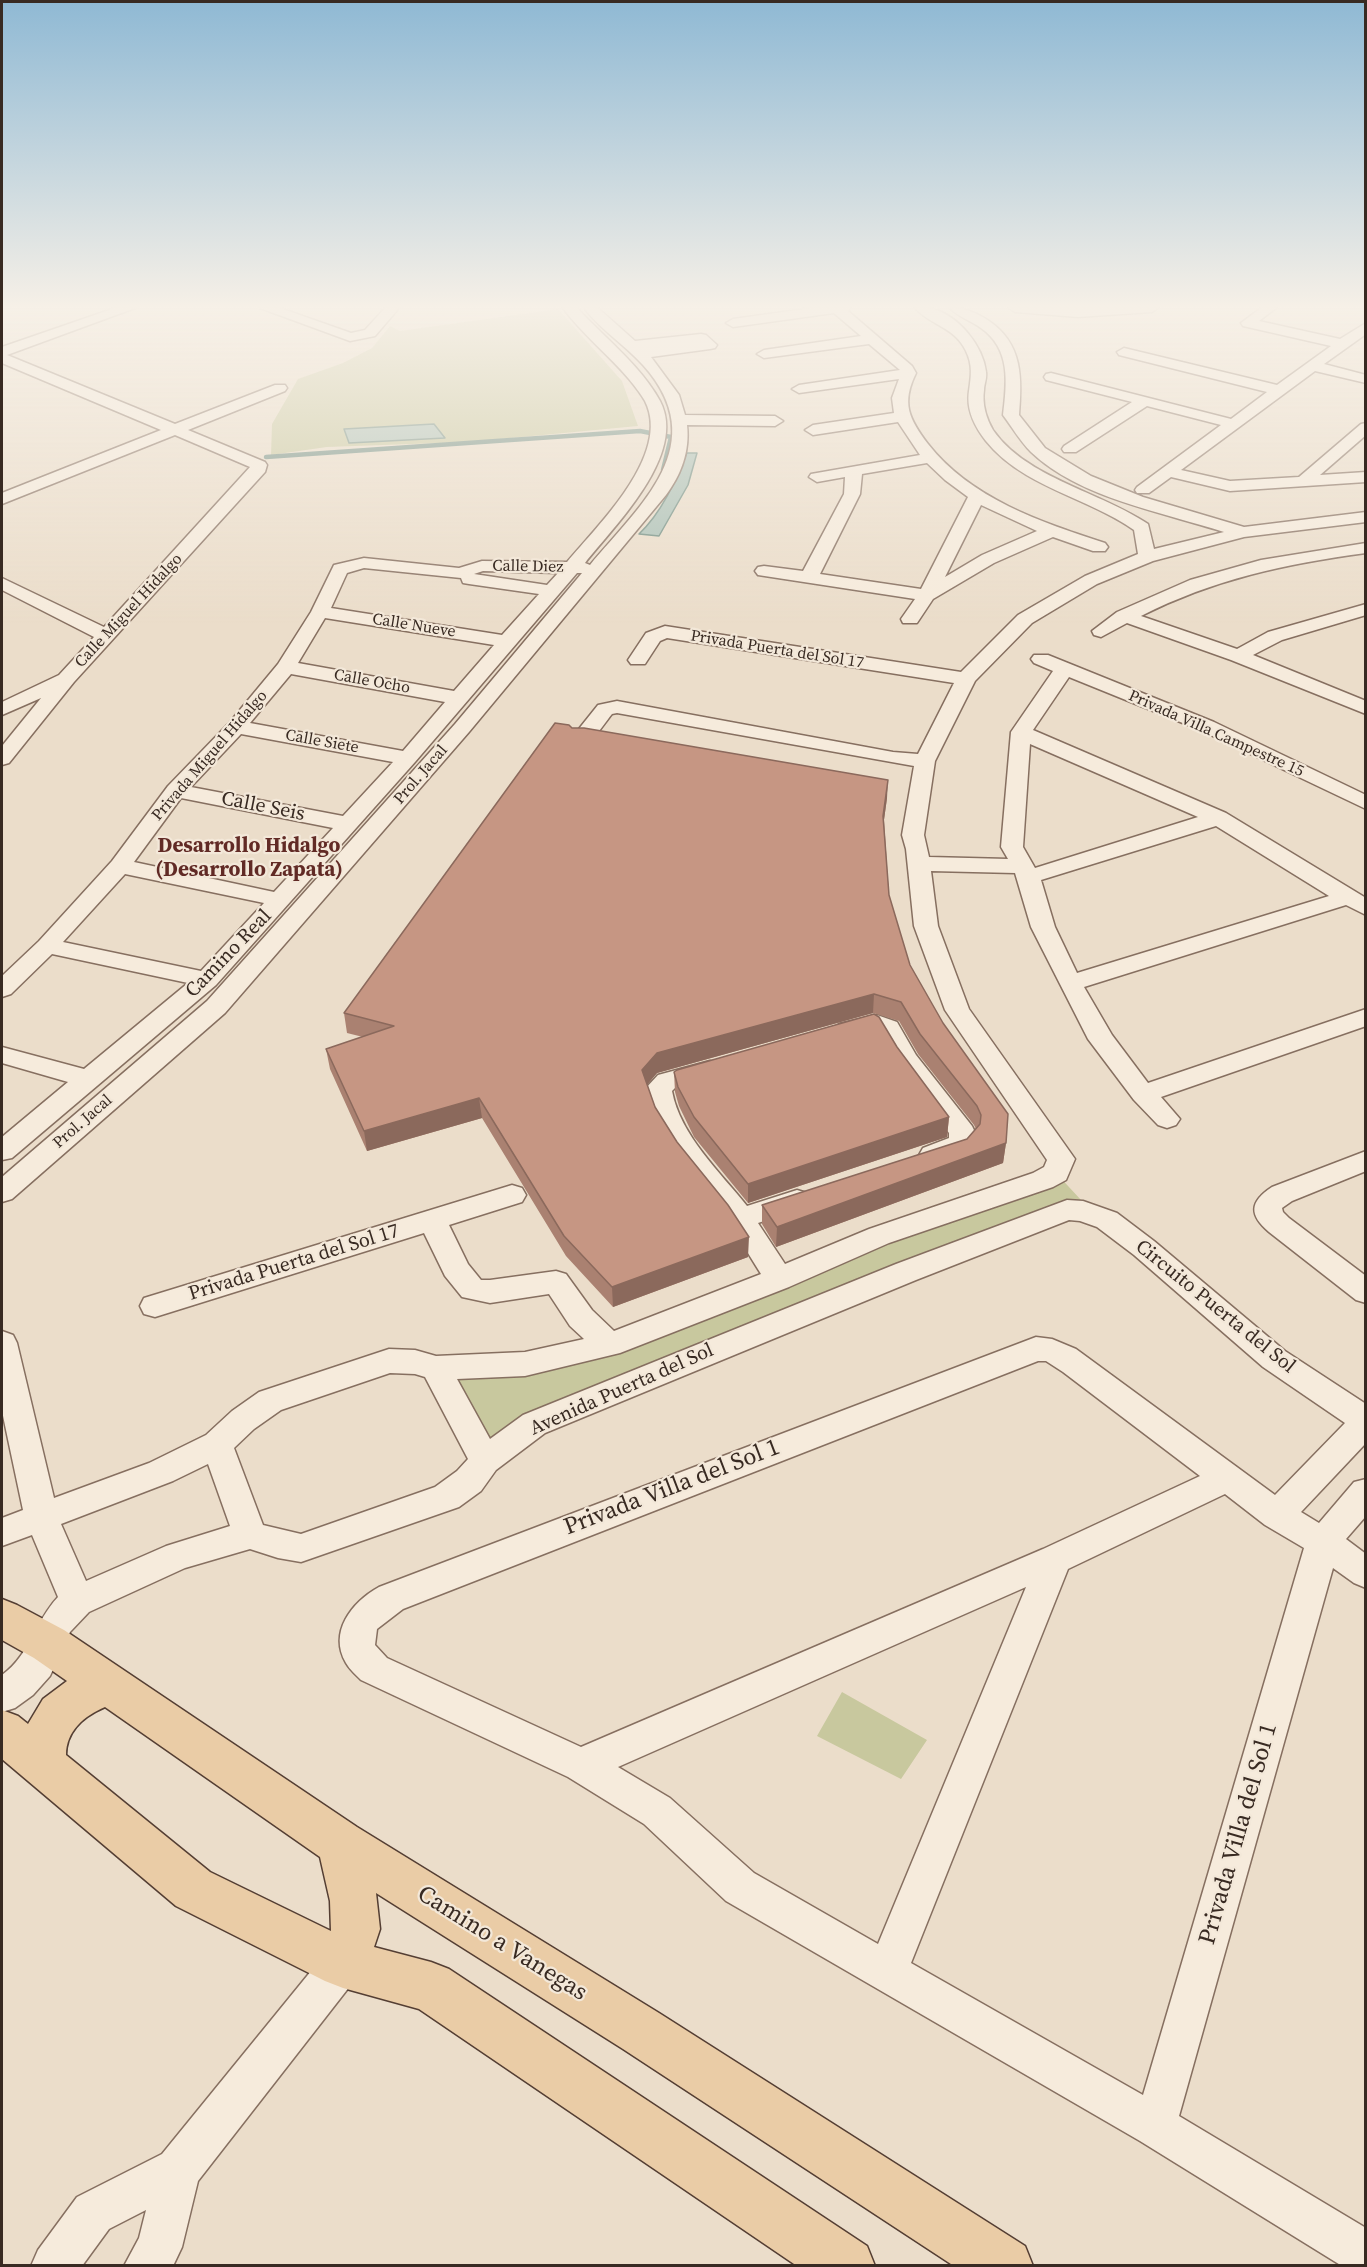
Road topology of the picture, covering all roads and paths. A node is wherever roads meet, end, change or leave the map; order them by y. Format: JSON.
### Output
{"nodes":[{"id":1,"x":139,"y":414,"type":"edge"},
{"id":2,"x":215,"y":414,"type":"edge"},
{"id":3,"x":656,"y":414,"type":"edge"},
{"id":4,"x":678,"y":414,"type":"edge"},
{"id":5,"x":901,"y":414,"type":"edge"},
{"id":6,"x":978,"y":414,"type":"edge"},
{"id":7,"x":1011,"y":414,"type":"edge"},
{"id":8,"x":1125,"y":414,"type":"edge"},
{"id":9,"x":1195,"y":414,"type":"edge"},
{"id":10,"x":1249,"y":414,"type":"edge"},
{"id":11,"x":902,"y":417,"type":"junction"},
{"id":12,"x":680,"y":420,"type":"junction"},
{"id":13,"x":775,"y":421,"type":"dead end"},
{"id":14,"x":1234,"y":424,"type":"junction"},
{"id":15,"x":1365,"y":427,"type":"edge"},
{"id":16,"x":176,"y":429,"type":"junction"},
{"id":17,"x":813,"y":430,"type":"dead end"},
{"id":18,"x":1070,"y":449,"type":"dead end"},
{"id":19,"x":928,"y":458,"type":"junction"},
{"id":20,"x":854,"y":471,"type":"junction"},
{"id":21,"x":1168,"y":472,"type":"junction"},
{"id":22,"x":817,"y":477,"type":"dead end"},
{"id":23,"x":1365,"y":477,"type":"edge"},
{"id":24,"x":1305,"y":480,"type":"junction"},
{"id":25,"x":1143,"y":490,"type":"dead end"},
{"id":26,"x":977,"y":496,"type":"junction"},
{"id":27,"x":2,"y":499,"type":"edge"},
{"id":28,"x":1365,"y":517,"type":"edge"},
{"id":29,"x":1052,"y":531,"type":"junction"},
{"id":30,"x":1244,"y":532,"type":"junction"},
{"id":31,"x":1100,"y":547,"type":"dead end"},
{"id":32,"x":1365,"y":548,"type":"edge"},
{"id":33,"x":1148,"y":557,"type":"junction"},
{"id":34,"x":353,"y":564,"type":"joint"},
{"id":35,"x":573,"y":567,"type":"junction"},
{"id":36,"x":596,"y":569,"type":"junction"},
{"id":37,"x":764,"y":572,"type":"dead end"},
{"id":38,"x":460,"y":573,"type":"junction"},
{"id":39,"x":809,"y":578,"type":"junction"},
{"id":40,"x":2,"y":583,"type":"edge"},
{"id":41,"x":552,"y":591,"type":"junction"},
{"id":42,"x":927,"y":595,"type":"junction"},
{"id":43,"x":1365,"y":609,"type":"edge"},
{"id":44,"x":321,"y":612,"type":"junction"},
{"id":45,"x":1124,"y":616,"type":"junction"},
{"id":46,"x":910,"y":619,"type":"dead end"},
{"id":47,"x":1101,"y":631,"type":"dead end"},
{"id":48,"x":107,"y":636,"type":"junction"},
{"id":49,"x":507,"y":640,"type":"junction"},
{"id":50,"x":1238,"y":656,"type":"junction"},
{"id":51,"x":1041,"y":659,"type":"dead end"},
{"id":52,"x":638,"y":660,"type":"dead end"},
{"id":53,"x":286,"y":667,"type":"junction"},
{"id":54,"x":1065,"y":668,"type":"junction"},
{"id":55,"x":67,"y":678,"type":"junction"},
{"id":56,"x":966,"y":679,"type":"junction"},
{"id":57,"x":458,"y":698,"type":"junction"},
{"id":58,"x":1361,"y":701,"type":"edge"},
{"id":59,"x":2,"y":709,"type":"edge"},
{"id":60,"x":236,"y":727,"type":"junction"},
{"id":61,"x":1021,"y":732,"type":"junction"},
{"id":62,"x":580,"y":740,"type":"edge"},
{"id":63,"x":408,"y":758,"type":"junction"},
{"id":64,"x":2,"y":759,"type":"edge"},
{"id":65,"x":925,"y":761,"type":"junction"},
{"id":66,"x":176,"y":791,"type":"junction"},
{"id":67,"x":1365,"y":803,"type":"edge"},
{"id":68,"x":1218,"y":818,"type":"junction"},
{"id":69,"x":349,"y":824,"type":"junction"},
{"id":70,"x":918,"y":856,"type":"junction"},
{"id":71,"x":1021,"y":863,"type":"junction"},
{"id":72,"x":120,"y":866,"type":"junction"},
{"id":73,"x":281,"y":900,"type":"junction"},
{"id":74,"x":1357,"y":903,"type":"edge"},
{"id":75,"x":47,"y":946,"type":"junction"},
{"id":76,"x":207,"y":980,"type":"junction"},
{"id":77,"x":1070,"y":983,"type":"junction"},
{"id":78,"x":2,"y":989,"type":"edge"},
{"id":79,"x":1365,"y":1017,"type":"edge"},
{"id":80,"x":826,"y":1036,"type":"edge"},
{"id":81,"x":2,"y":1055,"type":"edge"},
{"id":82,"x":736,"y":1062,"type":"edge"},
{"id":83,"x":90,"y":1079,"type":"junction"},
{"id":84,"x":1143,"y":1094,"type":"junction"},
{"id":85,"x":1167,"y":1119,"type":"dead end"},
{"id":86,"x":2,"y":1151,"type":"edge"},
{"id":87,"x":1365,"y":1160,"type":"edge"},
{"id":88,"x":908,"y":1164,"type":"edge"},
{"id":89,"x":2,"y":1192,"type":"edge"},
{"id":90,"x":819,"y":1193,"type":"edge"},
{"id":91,"x":512,"y":1195,"type":"dead end"},
{"id":92,"x":1094,"y":1214,"type":"joint"},
{"id":93,"x":741,"y":1218,"type":"junction"},
{"id":94,"x":433,"y":1220,"type":"junction"},
{"id":95,"x":879,"y":1236,"type":"junction"},
{"id":96,"x":906,"y":1272,"type":"junction"},
{"id":97,"x":779,"y":1279,"type":"junction"},
{"id":98,"x":1365,"y":1292,"type":"edge"},
{"id":99,"x":155,"y":1306,"type":"dead end"},
{"id":100,"x":2,"y":1343,"type":"edge"},
{"id":101,"x":609,"y":1344,"type":"junction"},
{"id":102,"x":436,"y":1368,"type":"junction"},
{"id":103,"x":1359,"y":1428,"type":"edge"},
{"id":104,"x":217,"y":1444,"type":"junction"},
{"id":105,"x":485,"y":1461,"type":"junction"},
{"id":106,"x":1227,"y":1478,"type":"junction"},
{"id":107,"x":1365,"y":1492,"type":"edge"},
{"id":108,"x":1277,"y":1515,"type":"junction"},
{"id":109,"x":40,"y":1516,"type":"junction"},
{"id":110,"x":2,"y":1532,"type":"edge"},
{"id":111,"x":250,"y":1535,"type":"junction"},
{"id":112,"x":1323,"y":1542,"type":"junction"},
{"id":113,"x":1054,"y":1559,"type":"junction"},
{"id":114,"x":1365,"y":1573,"type":"edge"},
{"id":115,"x":77,"y":1601,"type":"junction"},
{"id":116,"x":2,"y":1618,"type":"edge"},
{"id":117,"x":49,"y":1644,"type":"junction"},
{"id":118,"x":109,"y":1686,"type":"junction"},
{"id":119,"x":2,"y":1696,"type":"edge"},
{"id":120,"x":2,"y":1731,"type":"edge"},
{"id":121,"x":581,"y":1765,"type":"junction"},
{"id":122,"x":43,"y":1767,"type":"junction"},
{"id":123,"x":340,"y":1843,"type":"junction"},
{"id":124,"x":343,"y":1963,"type":"junction"},
{"id":125,"x":887,"y":1971,"type":"junction"},
{"id":126,"x":1155,"y":2126,"type":"junction"},
{"id":127,"x":178,"y":2169,"type":"junction"},
{"id":128,"x":1365,"y":2254,"type":"edge"},
{"id":129,"x":54,"y":2265,"type":"edge"},
{"id":130,"x":147,"y":2265,"type":"edge"},
{"id":131,"x":847,"y":2265,"type":"edge"},
{"id":132,"x":1005,"y":2265,"type":"edge"}],
"edges":[{"from":1,"to":16,"type":"street"},
{"from":2,"to":16,"type":"street"},
{"from":3,"to":35,"type":"street","name":"Prol. Jacal"},
{"from":4,"to":12,"type":"street","name":"Prol. Jacal"},
{"from":5,"to":11,"type":"street"},
{"from":6,"to":33,"type":"street"},
{"from":7,"to":30,"type":"street"},
{"from":8,"to":18,"type":"street"},
{"from":9,"to":14,"type":"street"},
{"from":10,"to":14,"type":"street"},
{"from":11,"to":17,"type":"street"},
{"from":11,"to":19,"type":"street"},
{"from":12,"to":13,"type":"street"},
{"from":12,"to":36,"type":"street","name":"Prol. Jacal"},
{"from":14,"to":21,"type":"street"},
{"from":15,"to":24,"type":"street"},
{"from":16,"to":27,"type":"street"},
{"from":16,"to":48,"type":"street","name":"Calle Miguel Hidalgo"},
{"from":19,"to":20,"type":"street"},
{"from":19,"to":26,"type":"street"},
{"from":20,"to":22,"type":"street"},
{"from":20,"to":39,"type":"street"},
{"from":21,"to":24,"type":"street"},
{"from":21,"to":25,"type":"street"},
{"from":23,"to":24,"type":"street"},
{"from":26,"to":29,"type":"street"},
{"from":26,"to":42,"type":"street"},
{"from":28,"to":30,"type":"street"},
{"from":29,"to":31,"type":"street"},
{"from":29,"to":42,"type":"street"},
{"from":30,"to":33,"type":"street"},
{"from":32,"to":45,"type":"street"},
{"from":33,"to":56,"type":"street"},
{"from":34,"to":38,"type":"street","name":"Calle Diez"},
{"from":34,"to":44,"type":"street","name":"Privada Miguel Hidalgo"},
{"from":35,"to":36,"type":"street","name":"Calle Diez"},
{"from":35,"to":38,"type":"street","name":"Calle Diez"},
{"from":35,"to":41,"type":"street","name":"Camino Real"},
{"from":36,"to":89,"type":"street","name":"Prol. Jacal"},
{"from":37,"to":39,"type":"street"},
{"from":38,"to":41,"type":"street","name":"Calle Diez"},
{"from":39,"to":42,"type":"street"},
{"from":40,"to":48,"type":"street"},
{"from":41,"to":49,"type":"street","name":"Camino Real"},
{"from":42,"to":46,"type":"street"},
{"from":43,"to":50,"type":"street"},
{"from":44,"to":49,"type":"street","name":"Calle Nueve"},
{"from":44,"to":53,"type":"street","name":"Privada Miguel Hidalgo"},
{"from":45,"to":47,"type":"street"},
{"from":45,"to":50,"type":"street"},
{"from":48,"to":55,"type":"street","name":"Calle Miguel Hidalgo"},
{"from":49,"to":57,"type":"street","name":"Camino Real"},
{"from":50,"to":58,"type":"street"},
{"from":51,"to":54,"type":"street","name":"Privada Villa Campestre 15"},
{"from":52,"to":56,"type":"street","name":"Privada Puerta del Sol 17"},
{"from":53,"to":57,"type":"street","name":"Calle Ocho"},
{"from":53,"to":60,"type":"street","name":"Privada Miguel Hidalgo"},
{"from":54,"to":61,"type":"street"},
{"from":54,"to":67,"type":"street","name":"Privada Villa Campestre 15"},
{"from":55,"to":59,"type":"street"},
{"from":55,"to":64,"type":"street","name":"Calle Miguel Hidalgo"},
{"from":56,"to":65,"type":"street"},
{"from":57,"to":63,"type":"street","name":"Camino Real"},
{"from":60,"to":63,"type":"street","name":"Calle Siete"},
{"from":60,"to":66,"type":"street","name":"Privada Miguel Hidalgo"},
{"from":61,"to":68,"type":"street"},
{"from":61,"to":71,"type":"street"},
{"from":62,"to":65,"type":"street"},
{"from":63,"to":69,"type":"street","name":"Camino Real"},
{"from":65,"to":70,"type":"street"},
{"from":66,"to":69,"type":"street","name":"Calle Seis"},
{"from":66,"to":72,"type":"street","name":"Privada Miguel Hidalgo"},
{"from":68,"to":71,"type":"street"},
{"from":68,"to":74,"type":"street"},
{"from":69,"to":73,"type":"street","name":"Camino Real"},
{"from":70,"to":71,"type":"street"},
{"from":70,"to":95,"type":"street"},
{"from":71,"to":77,"type":"street"},
{"from":72,"to":73,"type":"street"},
{"from":72,"to":75,"type":"street","name":"Privada Miguel Hidalgo"},
{"from":73,"to":76,"type":"street","name":"Camino Real"},
{"from":74,"to":77,"type":"street"},
{"from":75,"to":76,"type":"street"},
{"from":75,"to":78,"type":"street","name":"Privada Miguel Hidalgo"},
{"from":76,"to":83,"type":"street","name":"Camino Real"},
{"from":77,"to":84,"type":"street"},
{"from":79,"to":84,"type":"street"},
{"from":80,"to":88,"type":"street"},
{"from":81,"to":83,"type":"street"},
{"from":82,"to":93,"type":"street"},
{"from":83,"to":86,"type":"street","name":"Camino Real"},
{"from":84,"to":85,"type":"street"},
{"from":87,"to":98,"type":"street"},
{"from":90,"to":93,"type":"street"},
{"from":91,"to":94,"type":"street","name":"Privada Puerta del Sol 17"},
{"from":92,"to":96,"type":"street","name":"Avenida Puerta del Sol"},
{"from":92,"to":103,"type":"street","name":"Circuito Puerta del Sol"},
{"from":93,"to":97,"type":"street"},
{"from":94,"to":99,"type":"street","name":"Privada Puerta del Sol 17"},
{"from":94,"to":101,"type":"street"},
{"from":95,"to":96,"type":"street"},
{"from":95,"to":97,"type":"street"},
{"from":96,"to":105,"type":"street","name":"Avenida Puerta del Sol"},
{"from":97,"to":101,"type":"street"},
{"from":100,"to":109,"type":"street"},
{"from":101,"to":102,"type":"street"},
{"from":102,"to":104,"type":"street"},
{"from":102,"to":105,"type":"street"},
{"from":103,"to":108,"type":"street"},
{"from":104,"to":109,"type":"street"},
{"from":104,"to":111,"type":"street"},
{"from":105,"to":111,"type":"street","name":"Avenida Puerta del Sol"},
{"from":106,"to":108,"type":"street","name":"Privada Villa del Sol 1"},
{"from":106,"to":113,"type":"street"},
{"from":106,"to":121,"type":"street","name":"Privada Villa del Sol 1"},
{"from":107,"to":112,"type":"street","name":"Privada Villa del Sol 1"},
{"from":108,"to":112,"type":"street","name":"Privada Villa del Sol 1"},
{"from":109,"to":110,"type":"street"},
{"from":109,"to":115,"type":"street"},
{"from":111,"to":115,"type":"street"},
{"from":112,"to":114,"type":"street","name":"Privada Villa del Sol 1"},
{"from":112,"to":126,"type":"street","name":"Privada Villa del Sol 1"},
{"from":113,"to":121,"type":"street"},
{"from":113,"to":125,"type":"street"},
{"from":115,"to":117,"type":"street"},
{"from":116,"to":117,"type":"main road","name":"Camino a Vanegas"},
{"from":117,"to":118,"type":"main road","name":"Camino a Vanegas"},
{"from":117,"to":119,"type":"street"},
{"from":118,"to":122,"type":"main road"},
{"from":118,"to":123,"type":"main road","name":"Camino a Vanegas"},
{"from":120,"to":122,"type":"main road"},
{"from":121,"to":125,"type":"street","name":"Privada Villa del Sol 1"},
{"from":122,"to":124,"type":"main road"},
{"from":123,"to":124,"type":"main road"},
{"from":123,"to":132,"type":"main road","name":"Camino a Vanegas"},
{"from":124,"to":127,"type":"street"},
{"from":124,"to":131,"type":"main road"},
{"from":125,"to":126,"type":"street","name":"Privada Villa del Sol 1"},
{"from":126,"to":128,"type":"street","name":"Privada Villa del Sol 1"},
{"from":127,"to":129,"type":"street"},
{"from":127,"to":130,"type":"street"}]}
